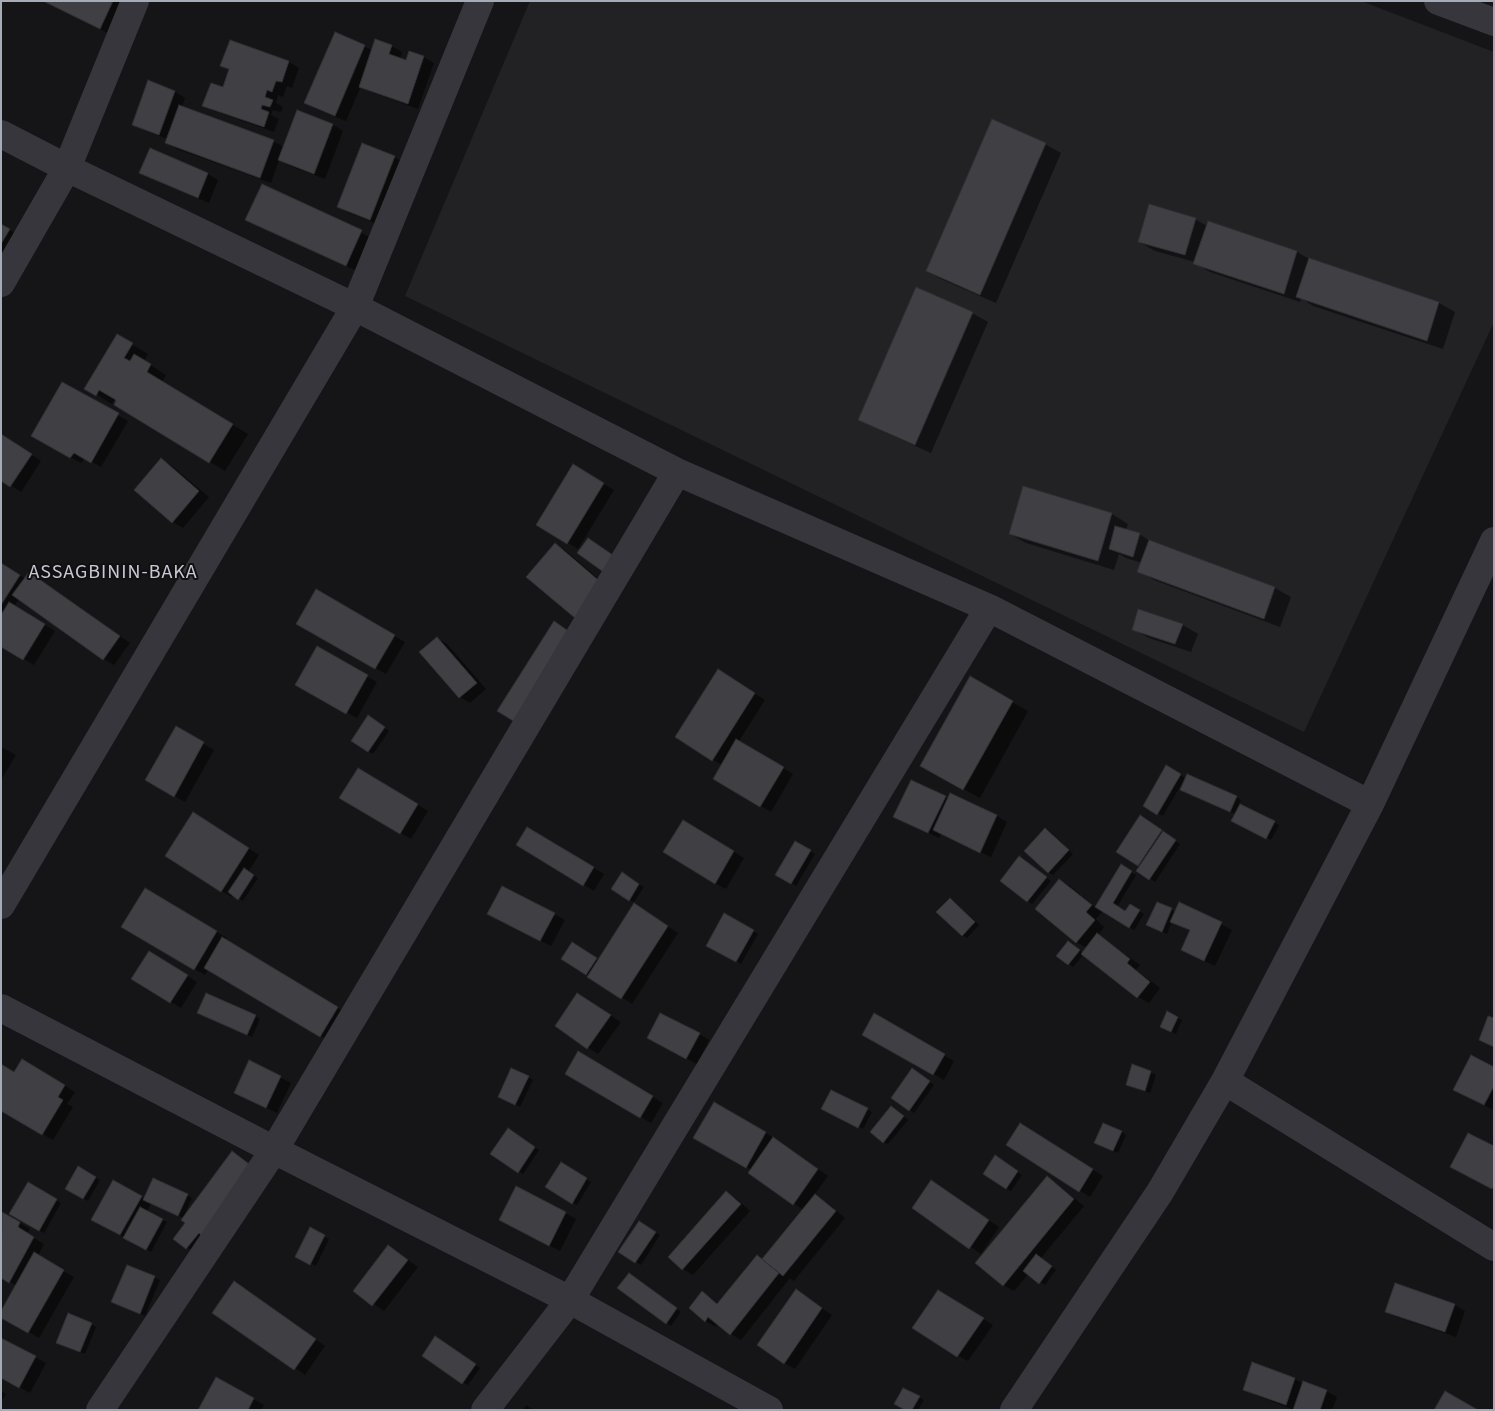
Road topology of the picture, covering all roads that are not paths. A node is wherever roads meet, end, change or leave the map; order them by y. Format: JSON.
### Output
{"nodes":[{"id":1,"x":135,"y":1,"type":"edge"},
{"id":2,"x":480,"y":1,"type":"edge"},
{"id":3,"x":1438,"y":1,"type":"edge"},
{"id":4,"x":1494,"y":22,"type":"edge"},
{"id":5,"x":1,"y":134,"type":"edge"},
{"id":6,"x":67,"y":168,"type":"junction"},
{"id":7,"x":1,"y":283,"type":"edge"},
{"id":8,"x":355,"y":308,"type":"junction"},
{"id":9,"x":677,"y":472,"type":"junction"},
{"id":10,"x":1494,"y":541,"type":"edge"},
{"id":11,"x":989,"y":608,"type":"junction"},
{"id":12,"x":1370,"y":804,"type":"junction"},
{"id":13,"x":1,"y":906,"type":"edge"},
{"id":14,"x":1,"y":1008,"type":"edge"},
{"id":15,"x":1225,"y":1081,"type":"junction"},
{"id":16,"x":274,"y":1150,"type":"junction"},
{"id":17,"x":1494,"y":1247,"type":"edge"},
{"id":18,"x":570,"y":1300,"type":"junction"},
{"id":19,"x":100,"y":1410,"type":"edge"},
{"id":20,"x":485,"y":1410,"type":"edge"},
{"id":21,"x":770,"y":1410,"type":"edge"},
{"id":22,"x":1014,"y":1410,"type":"edge"}],
"edges":[{"from":1,"to":6,"type":"street"},
{"from":2,"to":8,"type":"street"},
{"from":3,"to":4,"type":"street"},
{"from":5,"to":6,"type":"street"},
{"from":6,"to":7,"type":"street"},
{"from":6,"to":8,"type":"street"},
{"from":8,"to":9,"type":"street"},
{"from":8,"to":13,"type":"street"},
{"from":9,"to":11,"type":"street"},
{"from":9,"to":16,"type":"street"},
{"from":10,"to":12,"type":"street"},
{"from":11,"to":12,"type":"street"},
{"from":11,"to":18,"type":"street"},
{"from":12,"to":15,"type":"street"},
{"from":14,"to":16,"type":"street"},
{"from":15,"to":17,"type":"street"},
{"from":15,"to":22,"type":"street"},
{"from":16,"to":18,"type":"street"},
{"from":16,"to":19,"type":"street"},
{"from":18,"to":20,"type":"street"},
{"from":18,"to":21,"type":"street"}]}
